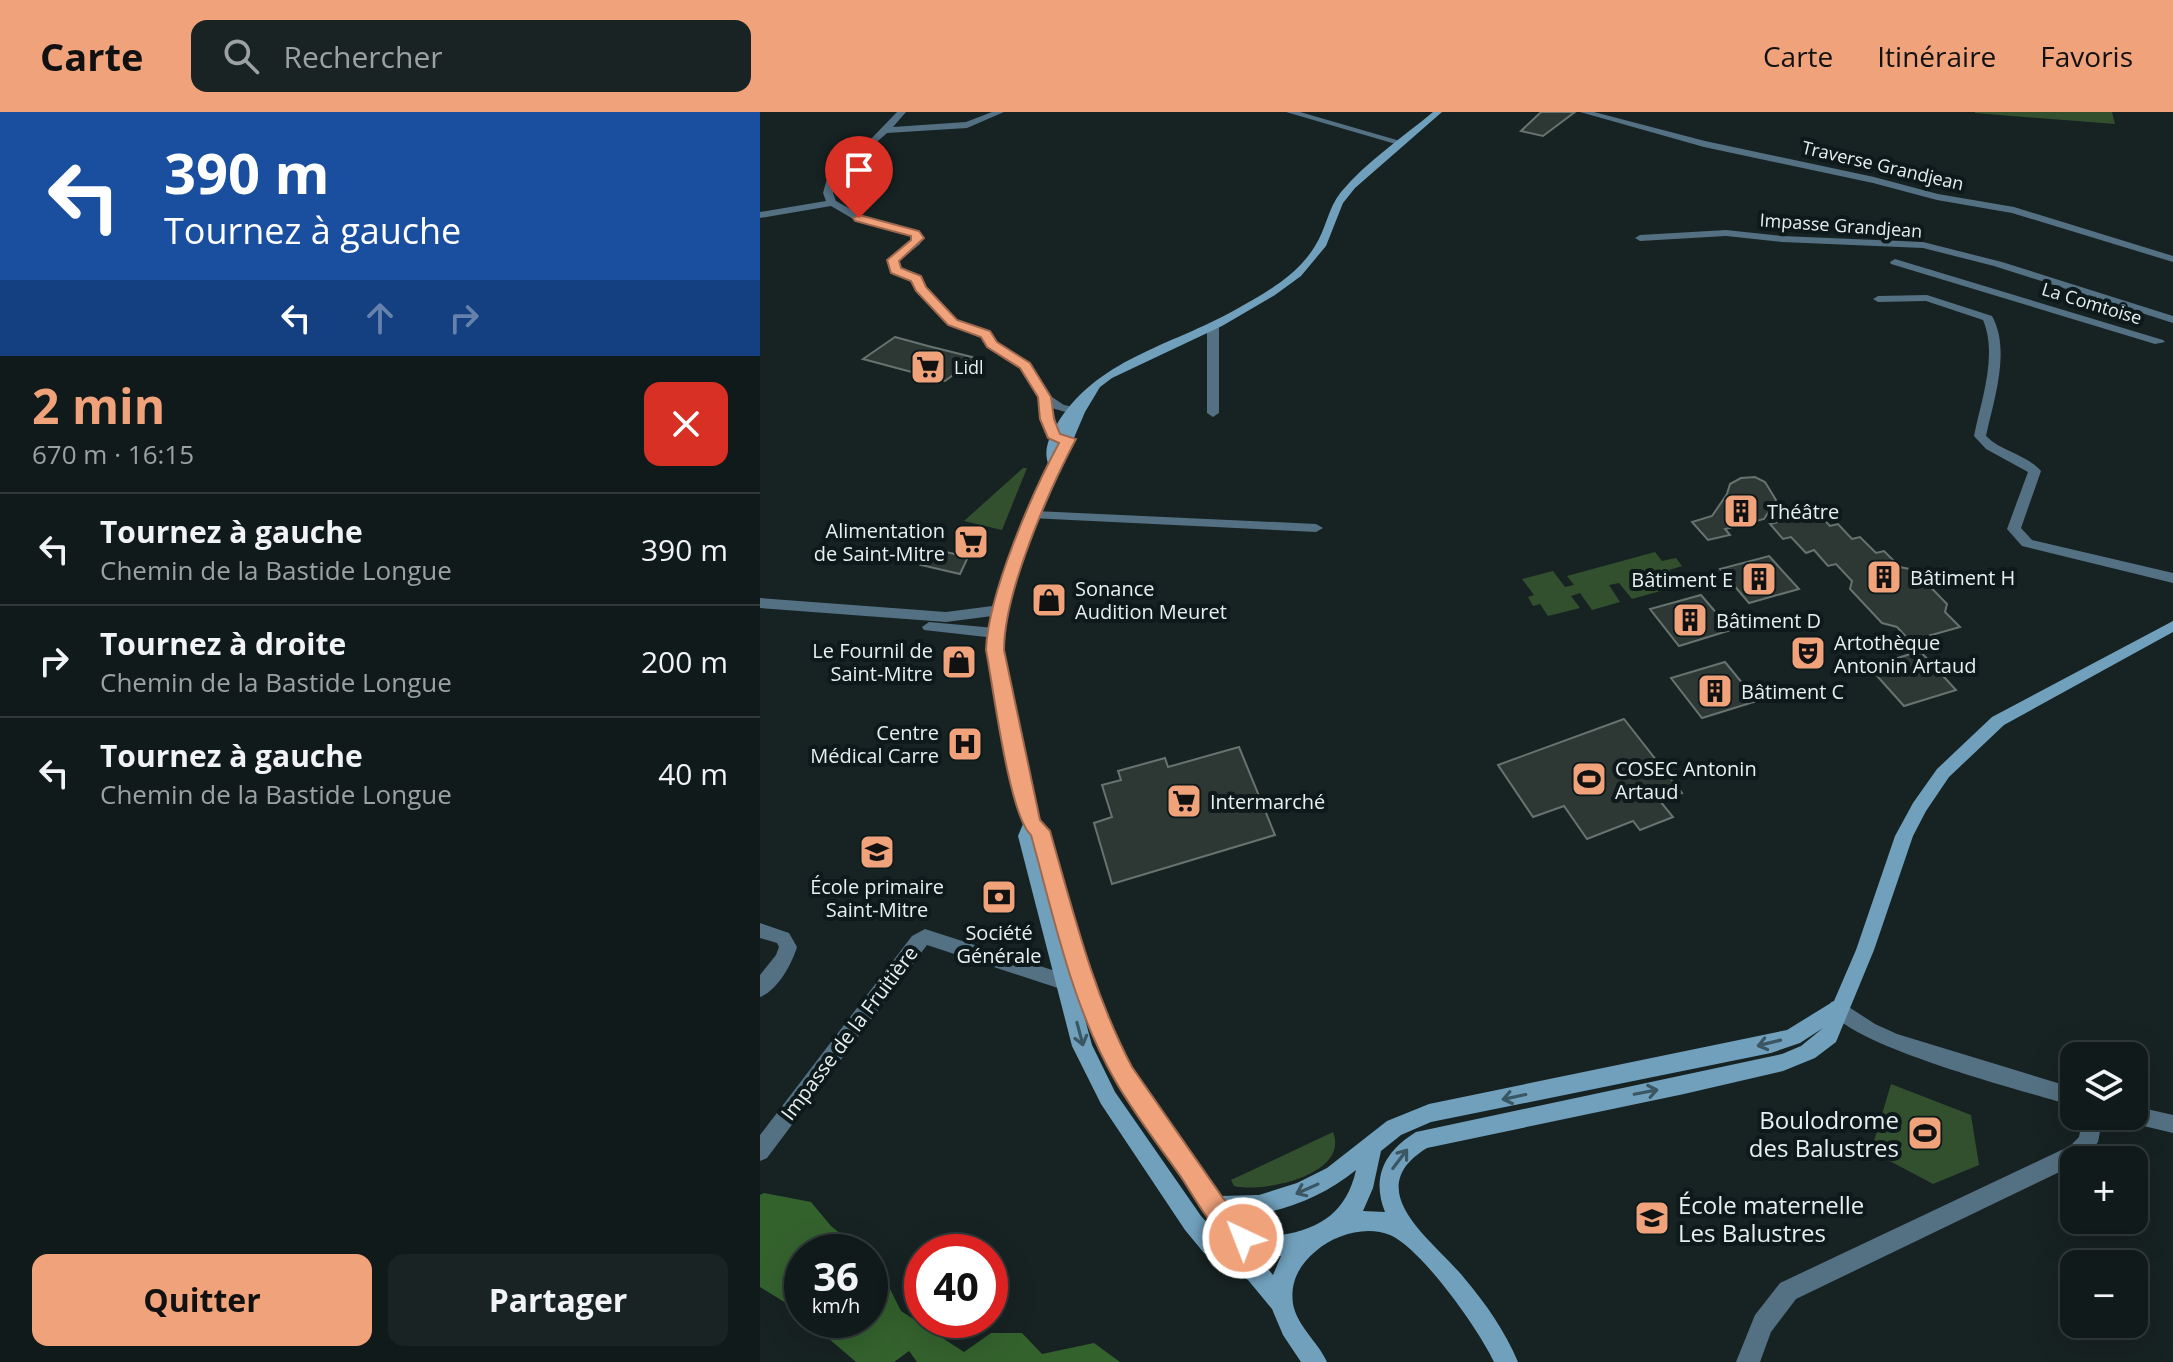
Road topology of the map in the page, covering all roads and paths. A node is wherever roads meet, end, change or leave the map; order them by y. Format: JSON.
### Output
{"nodes":[{"id":1,"x":902,"y":112,"type":"edge"},
{"id":2,"x":1000,"y":112,"type":"edge"},
{"id":3,"x":1290,"y":112,"type":"edge"},
{"id":4,"x":1438,"y":112,"type":"edge"},
{"id":5,"x":1584,"y":112,"type":"edge"},
{"id":6,"x":885,"y":130,"type":"junction"},
{"id":7,"x":1402,"y":143,"type":"junction"},
{"id":8,"x":832,"y":203,"type":"junction"},
{"id":9,"x":760,"y":215,"type":"edge"},
{"id":10,"x":1640,"y":238,"type":"dead end"},
{"id":11,"x":2173,"y":259,"type":"edge"},
{"id":12,"x":1895,"y":262,"type":"dead end"},
{"id":13,"x":2035,"y":277,"type":"junction"},
{"id":14,"x":1878,"y":299,"type":"dead end"},
{"id":15,"x":2015,"y":299,"type":"junction"},
{"id":16,"x":2173,"y":320,"type":"edge"},
{"id":17,"x":1213,"y":326,"type":"junction"},
{"id":18,"x":2159,"y":342,"type":"dead end"},
{"id":19,"x":1044,"y":397,"type":"junction"},
{"id":20,"x":1074,"y":412,"type":"junction"},
{"id":21,"x":1213,"y":413,"type":"dead end"},
{"id":22,"x":1062,"y":438,"type":"junction"},
{"id":23,"x":1035,"y":515,"type":"junction"},
{"id":24,"x":1316,"y":528,"type":"dead end"},
{"id":25,"x":2173,"y":578,"type":"edge"},
{"id":26,"x":760,"y":603,"type":"edge"},
{"id":27,"x":1000,"y":610,"type":"junction"},
{"id":28,"x":760,"y":611,"type":"edge"},
{"id":29,"x":2173,"y":626,"type":"edge"},
{"id":30,"x":995,"y":633,"type":"junction"},
{"id":31,"x":760,"y":930,"type":"edge"},
{"id":32,"x":1076,"y":986,"type":"junction"},
{"id":33,"x":760,"y":989,"type":"edge"},
{"id":34,"x":1838,"y":1008,"type":"junction"},
{"id":35,"x":2060,"y":1093,"type":"edge"},
{"id":36,"x":2148,"y":1119,"type":"edge"},
{"id":37,"x":2173,"y":1124,"type":"edge"},
{"id":38,"x":2090,"y":1130,"type":"edge"},
{"id":39,"x":1371,"y":1146,"type":"junction"},
{"id":40,"x":760,"y":1151,"type":"edge"},
{"id":41,"x":1215,"y":1207,"type":"junction"},
{"id":42,"x":1339,"y":1225,"type":"junction"},
{"id":43,"x":1404,"y":1230,"type":"junction"},
{"id":44,"x":1308,"y":1242,"type":"junction"},
{"id":45,"x":1282,"y":1303,"type":"junction"},
{"id":46,"x":1315,"y":1362,"type":"edge"},
{"id":47,"x":1506,"y":1362,"type":"edge"},
{"id":48,"x":1748,"y":1362,"type":"edge"}],
"edges":[{"from":1,"to":6,"type":"street"},
{"from":2,"to":6,"type":"street"},
{"from":3,"to":7,"type":"street"},
{"from":4,"to":7,"type":"street"},
{"from":5,"to":11,"type":"street","name":"Traverse Grandjean"},
{"from":6,"to":8,"type":"street"},
{"from":7,"to":17,"type":"street"},
{"from":8,"to":9,"type":"street"},
{"from":8,"to":19,"type":"street"},
{"from":10,"to":13,"type":"street","name":"Impasse Grandjean"},
{"from":12,"to":15,"type":"street","name":"La Comtoise"},
{"from":13,"to":15,"type":"street","name":"La Comtoise"},
{"from":13,"to":16,"type":"street","name":"Impasse Grandjean"},
{"from":14,"to":25,"type":"street"},
{"from":15,"to":18,"type":"street","name":"La Comtoise"},
{"from":17,"to":20,"type":"street"},
{"from":17,"to":21,"type":"street"},
{"from":19,"to":20,"type":"street"},
{"from":19,"to":22,"type":"street"},
{"from":20,"to":22,"type":"street"},
{"from":22,"to":23,"type":"street"},
{"from":23,"to":24,"type":"street"},
{"from":23,"to":27,"type":"street"},
{"from":26,"to":27,"type":"street"},
{"from":27,"to":30,"type":"street"},
{"from":28,"to":30,"type":"street"},
{"from":29,"to":34,"type":"street"},
{"from":30,"to":32,"type":"street"},
{"from":31,"to":33,"type":"street"},
{"from":32,"to":40,"type":"street","name":"Impasse de la Fruitière"},
{"from":32,"to":41,"type":"street"},
{"from":32,"to":45,"type":"street","one_way":true},
{"from":34,"to":35,"type":"street"},
{"from":34,"to":39,"type":"street","one_way":true},
{"from":43,"to":34,"type":"street","one_way":true},
{"from":36,"to":37,"type":"street"},
{"from":38,"to":48,"type":"street"},
{"from":39,"to":41,"type":"street","one_way":true},
{"from":39,"to":42,"type":"street"},
{"from":41,"to":44,"type":"street"},
{"from":42,"to":43,"type":"street"},
{"from":42,"to":44,"type":"street"},
{"from":43,"to":47,"type":"street"},
{"from":44,"to":45,"type":"street"},
{"from":45,"to":46,"type":"street"}]}
